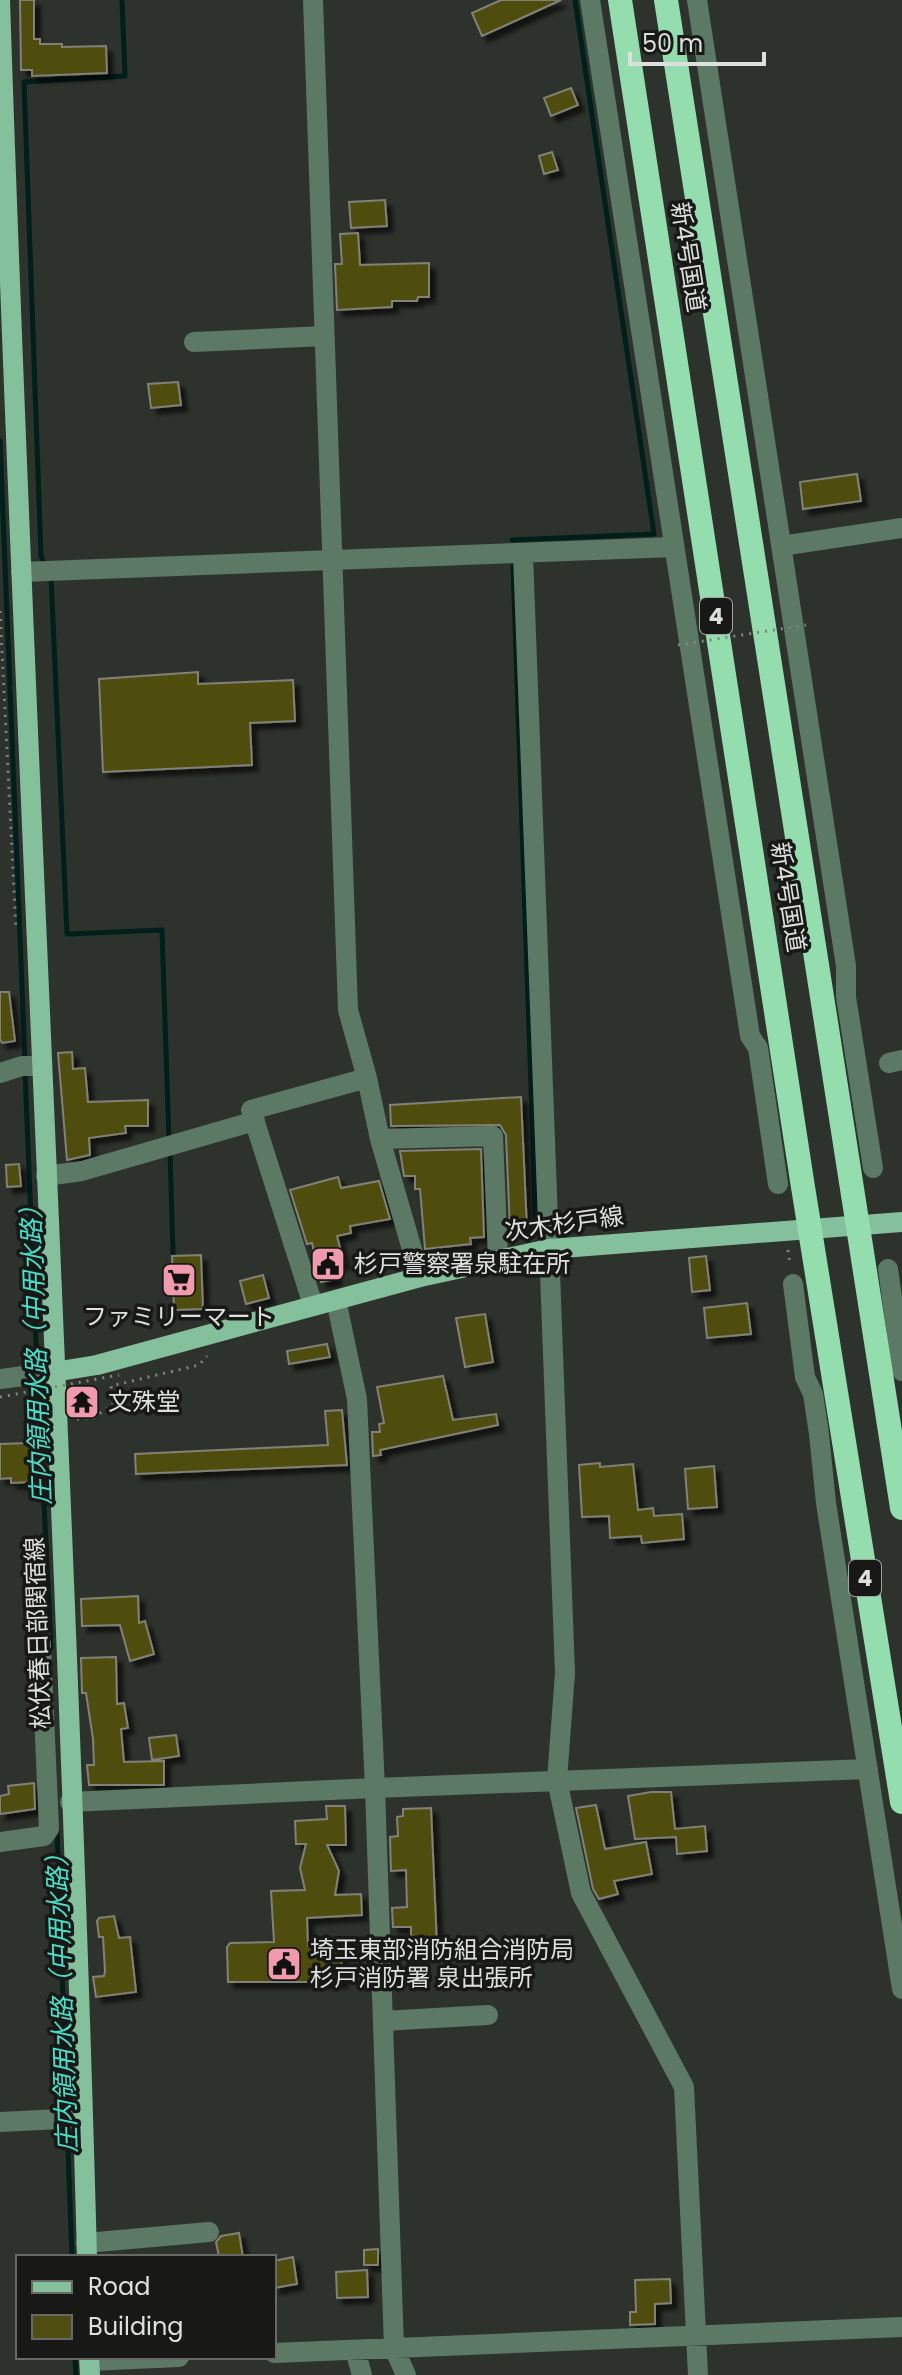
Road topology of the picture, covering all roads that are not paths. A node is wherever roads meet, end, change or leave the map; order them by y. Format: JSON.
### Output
{"nodes":[{"id":1,"x":0,"y":0,"type":"edge"},
{"id":2,"x":313,"y":0,"type":"edge"},
{"id":3,"x":590,"y":0,"type":"edge"},
{"id":4,"x":620,"y":0,"type":"edge"},
{"id":5,"x":666,"y":0,"type":"edge"},
{"id":6,"x":697,"y":0,"type":"edge"},
{"id":7,"x":324,"y":336,"type":"junction"},
{"id":8,"x":194,"y":342,"type":"dead end"},
{"id":9,"x":776,"y":515,"type":"junction"},
{"id":10,"x":749,"y":520,"type":"junction"},
{"id":11,"x":902,"y":528,"type":"edge"},
{"id":12,"x":781,"y":546,"type":"junction"},
{"id":13,"x":674,"y":547,"type":"junction"},
{"id":14,"x":523,"y":555,"type":"junction"},
{"id":15,"x":331,"y":561,"type":"junction"},
{"id":16,"x":21,"y":572,"type":"junction"},
{"id":17,"x":838,"y":1026,"type":"junction"},
{"id":18,"x":41,"y":1066,"type":"junction"},
{"id":19,"x":0,"y":1073,"type":"edge"},
{"id":20,"x":367,"y":1078,"type":"junction"},
{"id":21,"x":777,"y":1090,"type":"junction"},
{"id":22,"x":255,"y":1121,"type":"junction"},
{"id":23,"x":380,"y":1139,"type":"junction"},
{"id":24,"x":873,"y":1168,"type":"dead end"},
{"id":25,"x":46,"y":1176,"type":"junction"},
{"id":26,"x":778,"y":1184,"type":"dead end"},
{"id":27,"x":902,"y":1222,"type":"edge"},
{"id":28,"x":858,"y":1228,"type":"junction"},
{"id":29,"x":810,"y":1232,"type":"junction"},
{"id":30,"x":549,"y":1249,"type":"junction"},
{"id":31,"x":498,"y":1259,"type":"junction"},
{"id":32,"x":888,"y":1269,"type":"dead end"},
{"id":33,"x":420,"y":1277,"type":"junction"},
{"id":34,"x":793,"y":1284,"type":"dead end"},
{"id":35,"x":336,"y":1300,"type":"junction"},
{"id":36,"x":313,"y":1305,"type":"junction"},
{"id":37,"x":902,"y":1371,"type":"edge"},
{"id":38,"x":54,"y":1372,"type":"junction"},
{"id":39,"x":0,"y":1379,"type":"edge"},
{"id":40,"x":902,"y":1508,"type":"edge"},
{"id":41,"x":40,"y":1624,"type":"dead end"},
{"id":42,"x":868,"y":1769,"type":"junction"},
{"id":43,"x":69,"y":1772,"type":"junction"},
{"id":44,"x":48,"y":1773,"type":"junction"},
{"id":45,"x":557,"y":1780,"type":"junction"},
{"id":46,"x":375,"y":1788,"type":"junction"},
{"id":47,"x":70,"y":1802,"type":"junction"},
{"id":48,"x":902,"y":1802,"type":"edge"},
{"id":49,"x":0,"y":1842,"type":"edge"},
{"id":50,"x":893,"y":1867,"type":"edge"},
{"id":51,"x":902,"y":1989,"type":"edge"},
{"id":52,"x":488,"y":2015,"type":"dead end"},
{"id":53,"x":383,"y":2021,"type":"junction"},
{"id":54,"x":81,"y":2118,"type":"junction"},
{"id":55,"x":0,"y":2122,"type":"edge"},
{"id":56,"x":209,"y":2232,"type":"dead end"},
{"id":57,"x":87,"y":2250,"type":"edge"},
{"id":58,"x":902,"y":2327,"type":"edge"},
{"id":59,"x":696,"y":2335,"type":"junction"},
{"id":60,"x":394,"y":2348,"type":"junction"},
{"id":61,"x":355,"y":2350,"type":"junction"},
{"id":62,"x":276,"y":2353,"type":"edge"},
{"id":63,"x":154,"y":2359,"type":"edge"},
{"id":64,"x":90,"y":2364,"type":"edge"},
{"id":65,"x":362,"y":2375,"type":"edge"},
{"id":66,"x":406,"y":2375,"type":"edge"},
{"id":67,"x":698,"y":2375,"type":"edge"}],
"edges":[{"from":1,"to":16,"type":"main road","name":"松伏春日部関宿線"},
{"from":2,"to":7,"type":"street"},
{"from":3,"to":13,"type":"street"},
{"from":4,"to":21,"type":"highway","name":"新4号国道","number":"4"},
{"from":5,"to":10,"type":"highway","name":"新4号国道","number":"4"},
{"from":6,"to":9,"type":"street"},
{"from":7,"to":8,"type":"street"},
{"from":7,"to":15,"type":"street"},
{"from":9,"to":10,"type":"street"},
{"from":9,"to":12,"type":"street"},
{"from":10,"to":17,"type":"highway","name":"新4号国道","number":"4"},
{"from":11,"to":12,"type":"street"},
{"from":12,"to":17,"type":"street"},
{"from":13,"to":14,"type":"street"},
{"from":13,"to":21,"type":"street"},
{"from":14,"to":15,"type":"street"},
{"from":14,"to":30,"type":"street"},
{"from":15,"to":16,"type":"street"},
{"from":15,"to":20,"type":"street"},
{"from":16,"to":18,"type":"main road","name":"松伏春日部関宿線"},
{"from":17,"to":24,"type":"street"},
{"from":17,"to":28,"type":"highway","name":"新4号国道","number":"4"},
{"from":18,"to":19,"type":"street"},
{"from":18,"to":25,"type":"main road","name":"松伏春日部関宿線"},
{"from":20,"to":22,"type":"street"},
{"from":20,"to":23,"type":"street"},
{"from":21,"to":26,"type":"street"},
{"from":21,"to":29,"type":"highway","name":"新4号国道","number":"4"},
{"from":22,"to":25,"type":"street"},
{"from":22,"to":36,"type":"street"},
{"from":23,"to":31,"type":"street"},
{"from":23,"to":33,"type":"street"},
{"from":25,"to":38,"type":"main road","name":"松伏春日部関宿線"},
{"from":27,"to":28,"type":"main road","name":"次木杉戸線"},
{"from":28,"to":29,"type":"main road","name":"次木杉戸線"},
{"from":28,"to":40,"type":"highway","name":"新4号国道","number":"4"},
{"from":29,"to":30,"type":"main road","name":"次木杉戸線"},
{"from":29,"to":48,"type":"highway","name":"新4号国道","number":"4"},
{"from":30,"to":31,"type":"main road","name":"次木杉戸線"},
{"from":30,"to":45,"type":"street"},
{"from":31,"to":33,"type":"main road","name":"次木杉戸線"},
{"from":32,"to":37,"type":"street"},
{"from":33,"to":35,"type":"main road","name":"次木杉戸線"},
{"from":34,"to":42,"type":"street"},
{"from":35,"to":36,"type":"main road","name":"次木杉戸線"},
{"from":35,"to":46,"type":"street"},
{"from":36,"to":38,"type":"main road","name":"次木杉戸線"},
{"from":38,"to":39,"type":"street"},
{"from":38,"to":43,"type":"main road","name":"松伏春日部関宿線"},
{"from":41,"to":44,"type":"street"},
{"from":42,"to":45,"type":"street"},
{"from":42,"to":50,"type":"street"},
{"from":43,"to":44,"type":"street"},
{"from":43,"to":47,"type":"main road","name":"松伏春日部関宿線"},
{"from":44,"to":49,"type":"street"},
{"from":45,"to":46,"type":"street"},
{"from":45,"to":59,"type":"street"},
{"from":46,"to":47,"type":"street"},
{"from":46,"to":53,"type":"street"},
{"from":47,"to":54,"type":"main road","name":"松伏春日部関宿線"},
{"from":50,"to":51,"type":"street"},
{"from":52,"to":53,"type":"street"},
{"from":53,"to":60,"type":"street"},
{"from":54,"to":55,"type":"street"},
{"from":54,"to":57,"type":"main road","name":"松伏春日部関宿線"},
{"from":56,"to":57,"type":"street"},
{"from":58,"to":59,"type":"street"},
{"from":59,"to":60,"type":"street"},
{"from":59,"to":67,"type":"street"},
{"from":60,"to":61,"type":"street"},
{"from":60,"to":66,"type":"street"},
{"from":61,"to":62,"type":"street"},
{"from":61,"to":65,"type":"street"},
{"from":63,"to":64,"type":"street"}]}
